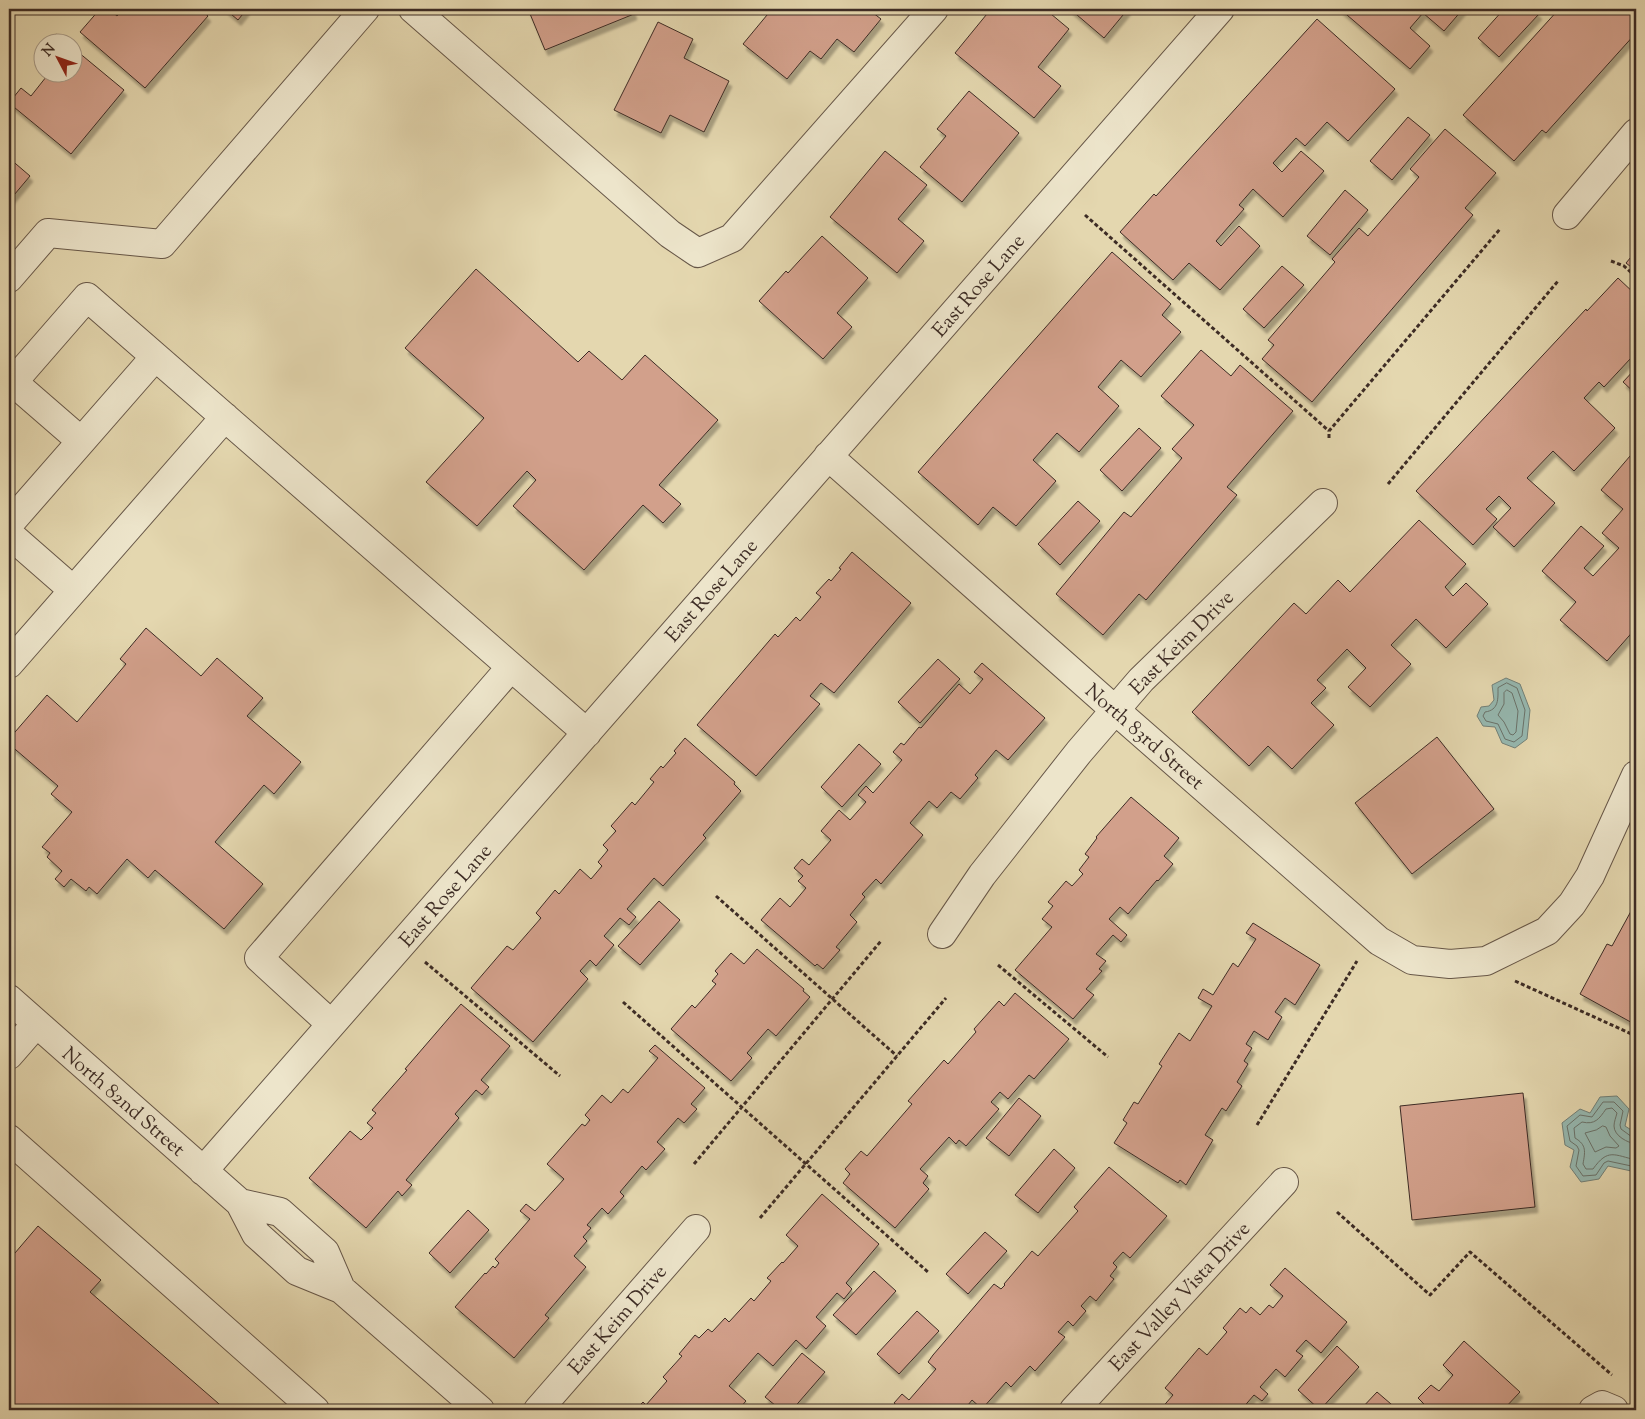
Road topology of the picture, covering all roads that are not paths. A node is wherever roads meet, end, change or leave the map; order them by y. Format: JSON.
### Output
{"nodes":[{"id":1,"x":365,"y":9,"type":"edge"},
{"id":2,"x":413,"y":9,"type":"edge"},
{"id":3,"x":934,"y":9,"type":"edge"},
{"id":4,"x":1220,"y":9,"type":"edge"},
{"id":5,"x":1636,"y":134,"type":"edge"},
{"id":6,"x":1568,"y":215,"type":"dead end"},
{"id":7,"x":9,"y":278,"type":"edge"},
{"id":8,"x":155,"y":357,"type":"junction"},
{"id":9,"x":224,"y":417,"type":"junction"},
{"id":10,"x":81,"y":441,"type":"junction"},
{"id":11,"x":828,"y":456,"type":"junction"},
{"id":12,"x":1323,"y":503,"type":"dead end"},
{"id":13,"x":9,"y":524,"type":"edge"},
{"id":14,"x":9,"y":534,"type":"edge"},
{"id":15,"x":73,"y":590,"type":"junction"},
{"id":16,"x":9,"y":664,"type":"edge"},
{"id":17,"x":511,"y":667,"type":"junction"},
{"id":18,"x":1115,"y":710,"type":"junction"},
{"id":19,"x":586,"y":733,"type":"junction"},
{"id":20,"x":1636,"y":775,"type":"edge"},
{"id":21,"x":942,"y":934,"type":"dead end"},
{"id":22,"x":9,"y":999,"type":"edge"},
{"id":23,"x":36,"y":1024,"type":"junction"},
{"id":24,"x":331,"y":1024,"type":"junction"},
{"id":25,"x":9,"y":1055,"type":"edge"},
{"id":26,"x":9,"y":1139,"type":"edge"},
{"id":27,"x":203,"y":1171,"type":"junction"},
{"id":28,"x":1284,"y":1182,"type":"dead end"},
{"id":29,"x":696,"y":1229,"type":"dead end"},
{"id":30,"x":315,"y":1410,"type":"edge"},
{"id":31,"x":480,"y":1410,"type":"edge"},
{"id":32,"x":538,"y":1410,"type":"edge"},
{"id":33,"x":1074,"y":1410,"type":"edge"}],
"edges":[{"from":1,"to":7,"type":"street"},
{"from":2,"to":3,"type":"street"},
{"from":4,"to":11,"type":"street","name":"East Rose Lane"},
{"from":5,"to":6,"type":"street"},
{"from":8,"to":9,"type":"street"},
{"from":8,"to":10,"type":"street"},
{"from":8,"to":10,"type":"street"},
{"from":9,"to":15,"type":"street"},
{"from":9,"to":17,"type":"street"},
{"from":10,"to":13,"type":"street"},
{"from":11,"to":18,"type":"street","name":"North 83rd Street"},
{"from":11,"to":19,"type":"street","name":"East Rose Lane"},
{"from":12,"to":18,"type":"street","name":"East Keim Drive"},
{"from":14,"to":15,"type":"street"},
{"from":15,"to":16,"type":"street"},
{"from":17,"to":19,"type":"street"},
{"from":17,"to":24,"type":"street"},
{"from":18,"to":20,"type":"street","name":"North 83rd Street"},
{"from":18,"to":21,"type":"street","name":"East Keim Drive"},
{"from":19,"to":24,"type":"street","name":"East Rose Lane"},
{"from":22,"to":23,"type":"street","name":"North 82nd Street"},
{"from":23,"to":25,"type":"street"},
{"from":23,"to":27,"type":"street","name":"North 82nd Street"},
{"from":24,"to":27,"type":"street","name":"East Rose Lane"},
{"from":26,"to":30,"type":"street"},
{"from":27,"to":31,"type":"street","name":"North 82nd Street"},
{"from":28,"to":33,"type":"street","name":"East Valley Vista Drive"},
{"from":29,"to":32,"type":"street","name":"East Keim Drive"}]}
